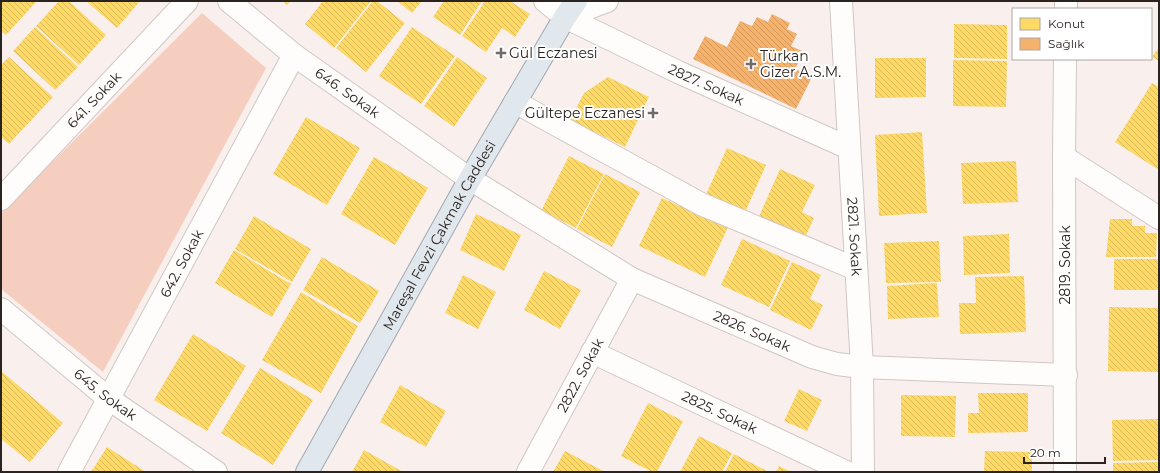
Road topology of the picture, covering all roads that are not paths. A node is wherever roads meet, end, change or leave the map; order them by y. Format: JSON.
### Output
{"nodes":[{"id":1,"x":187,"y":1,"type":"edge"},
{"id":2,"x":229,"y":1,"type":"edge"},
{"id":3,"x":545,"y":1,"type":"edge"},
{"id":4,"x":607,"y":1,"type":"edge"},
{"id":5,"x":841,"y":1,"type":"edge"},
{"id":6,"x":570,"y":9,"type":"edge"},
{"id":7,"x":294,"y":55,"type":"junction"},
{"id":8,"x":1065,"y":60,"type":"edge"},
{"id":9,"x":515,"y":102,"type":"junction"},
{"id":10,"x":849,"y":148,"type":"junction"},
{"id":11,"x":1064,"y":156,"type":"junction"},
{"id":12,"x":470,"y":179,"type":"junction"},
{"id":13,"x":1,"y":199,"type":"edge"},
{"id":14,"x":1159,"y":218,"type":"edge"},
{"id":15,"x":856,"y":269,"type":"junction"},
{"id":16,"x":632,"y":279,"type":"junction"},
{"id":17,"x":1,"y":309,"type":"edge"},
{"id":18,"x":592,"y":352,"type":"junction"},
{"id":19,"x":862,"y":367,"type":"junction"},
{"id":20,"x":1066,"y":375,"type":"junction"},
{"id":21,"x":110,"y":399,"type":"junction"},
{"id":22,"x":69,"y":472,"type":"edge"},
{"id":23,"x":216,"y":472,"type":"edge"},
{"id":24,"x":307,"y":472,"type":"edge"},
{"id":25,"x":528,"y":472,"type":"edge"},
{"id":26,"x":846,"y":472,"type":"edge"},
{"id":27,"x":863,"y":472,"type":"edge"},
{"id":28,"x":1065,"y":472,"type":"edge"}],
"edges":[{"from":1,"to":13,"type":"street","name":"641. Sokak"},
{"from":2,"to":7,"type":"street","name":"646. Sokak"},
{"from":3,"to":6,"type":"street","name":"2827. Sokak"},
{"from":4,"to":6,"type":"street"},
{"from":5,"to":10,"type":"street","name":"2821. Sokak"},
{"from":6,"to":9,"type":"main road","name":"Mareşal Fevzi Çakmak Caddesi"},
{"from":6,"to":10,"type":"street","name":"2827. Sokak"},
{"from":7,"to":12,"type":"street","name":"646. Sokak"},
{"from":7,"to":21,"type":"street","name":"642. Sokak"},
{"from":8,"to":11,"type":"street","name":"2819. Sokak"},
{"from":9,"to":12,"type":"main road","name":"Mareşal Fevzi Çakmak Caddesi"},
{"from":9,"to":15,"type":"street"},
{"from":10,"to":15,"type":"street","name":"2821. Sokak"},
{"from":11,"to":14,"type":"street"},
{"from":11,"to":20,"type":"street","name":"2819. Sokak"},
{"from":12,"to":16,"type":"street","name":"2826. Sokak"},
{"from":12,"to":24,"type":"main road","name":"Mareşal Fevzi Çakmak Caddesi"},
{"from":15,"to":19,"type":"street","name":"2821. Sokak"},
{"from":16,"to":18,"type":"street","name":"2822. Sokak"},
{"from":16,"to":19,"type":"street","name":"2826. Sokak"},
{"from":17,"to":21,"type":"street","name":"645. Sokak"},
{"from":18,"to":25,"type":"street","name":"2822. Sokak"},
{"from":18,"to":26,"type":"street","name":"2825. Sokak"},
{"from":19,"to":20,"type":"street","name":"2826. Sokak"},
{"from":19,"to":27,"type":"street","name":"2821. Sokak"},
{"from":20,"to":28,"type":"street","name":"2819. Sokak"},
{"from":21,"to":22,"type":"street","name":"642. Sokak"},
{"from":21,"to":23,"type":"street","name":"645. Sokak"}]}
